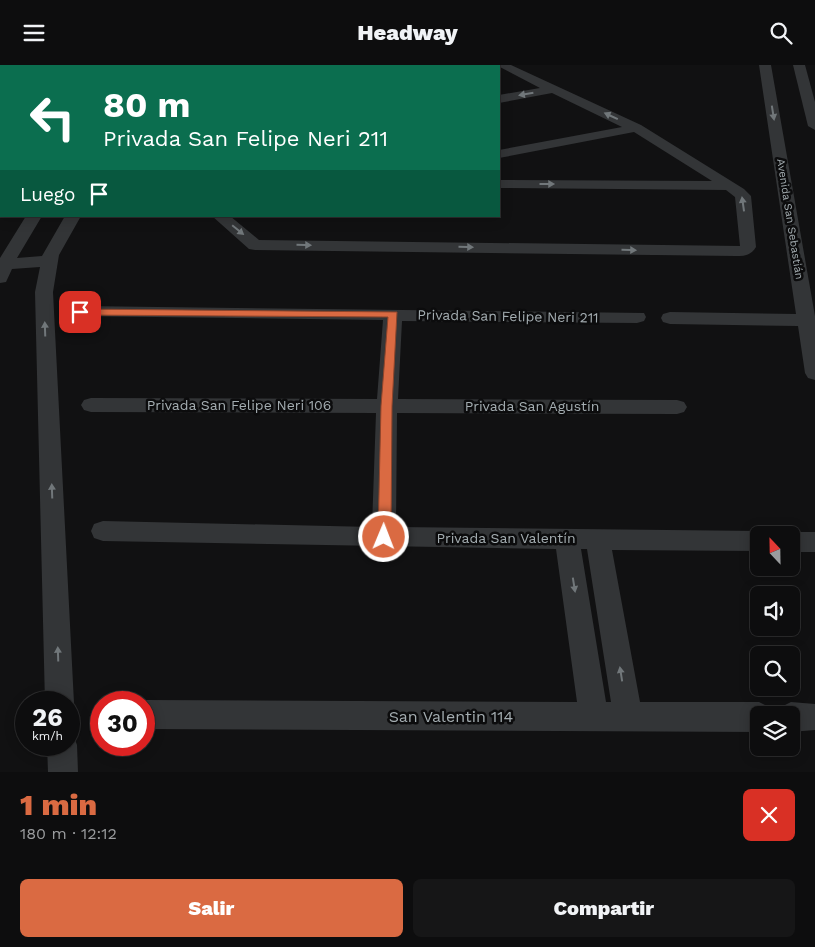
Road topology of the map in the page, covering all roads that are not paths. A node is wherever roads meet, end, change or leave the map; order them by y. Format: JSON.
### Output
{"nodes":[{"id":1,"x":502,"y":65,"type":"edge"},
{"id":2,"x":765,"y":65,"type":"edge"},
{"id":3,"x":799,"y":65,"type":"edge"},
{"id":4,"x":552,"y":89,"type":"junction"},
{"id":5,"x":500,"y":99,"type":"edge"},
{"id":6,"x":815,"y":126,"type":"edge"},
{"id":7,"x":636,"y":128,"type":"junction"},
{"id":8,"x":500,"y":154,"type":"edge"},
{"id":9,"x":500,"y":184,"type":"edge"},
{"id":10,"x":730,"y":186,"type":"junction"},
{"id":11,"x":33,"y":217,"type":"edge"},
{"id":12,"x":72,"y":217,"type":"edge"},
{"id":13,"x":221,"y":217,"type":"edge"},
{"id":14,"x":49,"y":261,"type":"junction"},
{"id":15,"x":2,"y":271,"type":"edge"},
{"id":16,"x":80,"y":312,"type":"dead end"},
{"id":17,"x":393,"y":314,"type":"junction"},
{"id":18,"x":636,"y":317,"type":"dead end"},
{"id":19,"x":670,"y":318,"type":"dead end"},
{"id":20,"x":807,"y":320,"type":"junction"},
{"id":21,"x":814,"y":361,"type":"edge"},
{"id":22,"x":91,"y":405,"type":"dead end"},
{"id":23,"x":387,"y":406,"type":"junction"},
{"id":24,"x":677,"y":407,"type":"dead end"},
{"id":25,"x":103,"y":531,"type":"dead end"},
{"id":26,"x":384,"y":537,"type":"junction"},
{"id":27,"x":567,"y":539,"type":"junction"},
{"id":28,"x":598,"y":539,"type":"junction"},
{"id":29,"x":750,"y":541,"type":"edge"},
{"id":30,"x":800,"y":542,"type":"edge"},
{"id":31,"x":815,"y":542,"type":"edge"},
{"id":32,"x":60,"y":691,"type":"edge"},
{"id":33,"x":155,"y":715,"type":"edge"},
{"id":34,"x":594,"y":717,"type":"junction"},
{"id":35,"x":628,"y":717,"type":"junction"},
{"id":36,"x":750,"y":717,"type":"edge"},
{"id":37,"x":62,"y":756,"type":"edge"},
{"id":38,"x":63,"y":772,"type":"edge"}],
"edges":[{"from":1,"to":4,"type":"street"},
{"from":2,"to":20,"type":"street","name":"Avenida San Sebastián","one_way":true},
{"from":3,"to":6,"type":"street"},
{"from":4,"to":5,"type":"street","one_way":true},
{"from":7,"to":4,"type":"street","one_way":true},
{"from":7,"to":8,"type":"street"},
{"from":7,"to":10,"type":"street"},
{"from":9,"to":10,"type":"street","one_way":true},
{"from":13,"to":10,"type":"street","one_way":true},
{"from":11,"to":15,"type":"street"},
{"from":12,"to":14,"type":"street"},
{"from":14,"to":15,"type":"street"},
{"from":32,"to":14,"type":"street","one_way":true},
{"from":16,"to":17,"type":"street","name":"Privada San Felipe Neri 211"},
{"from":17,"to":18,"type":"street","name":"Privada San Felipe Neri 211"},
{"from":17,"to":23,"type":"street"},
{"from":19,"to":20,"type":"street"},
{"from":20,"to":21,"type":"street","name":"Avenida San Sebastián"},
{"from":22,"to":23,"type":"street","name":"Privada San Felipe Neri 106"},
{"from":23,"to":24,"type":"street","name":"Privada San Agustín"},
{"from":23,"to":26,"type":"street"},
{"from":25,"to":26,"type":"street","name":"Privada San Valentín"},
{"from":26,"to":27,"type":"street","name":"Privada San Valentín"},
{"from":27,"to":28,"type":"street","name":"Privada San Valentín"},
{"from":27,"to":34,"type":"street","one_way":true},
{"from":28,"to":29,"type":"street","name":"Privada San Valentín"},
{"from":35,"to":28,"type":"street","one_way":true},
{"from":30,"to":31,"type":"street"},
{"from":33,"to":34,"type":"street","name":"San Valentin 114"},
{"from":34,"to":35,"type":"street","name":"San Valentin 114"},
{"from":35,"to":36,"type":"street","name":"San Valentin 114"},
{"from":37,"to":38,"type":"street"}]}
